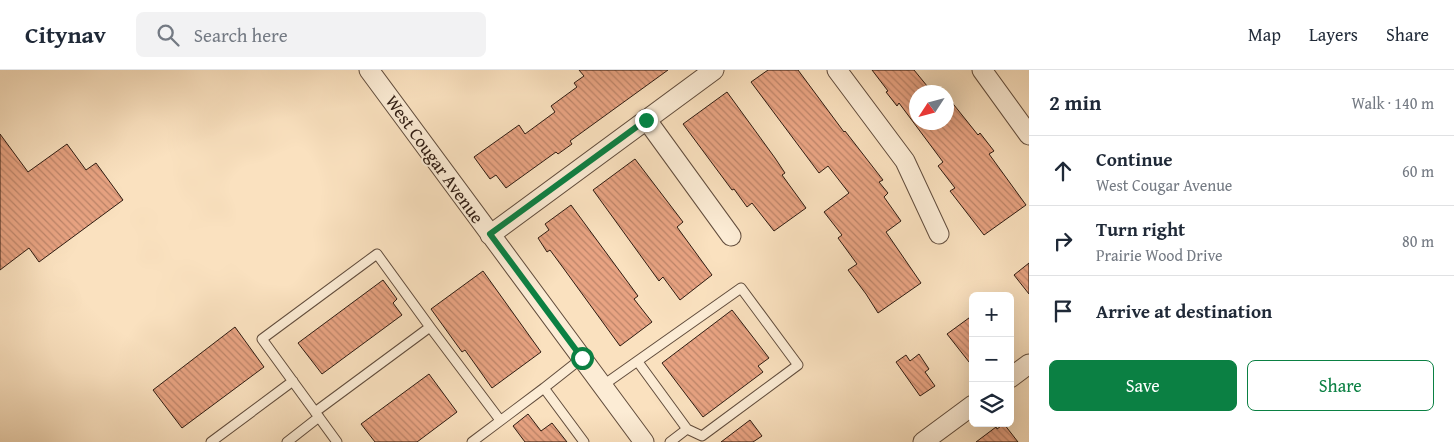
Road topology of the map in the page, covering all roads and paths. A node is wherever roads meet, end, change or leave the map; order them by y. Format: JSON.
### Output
{"nodes":[{"id":1,"x":369,"y":70,"type":"edge"},
{"id":2,"x":714,"y":70,"type":"edge"},
{"id":3,"x":837,"y":70,"type":"edge"},
{"id":4,"x":982,"y":70,"type":"edge"},
{"id":5,"x":646,"y":120,"type":"junction"},
{"id":6,"x":1029,"y":135,"type":"edge"},
{"id":7,"x":490,"y":234,"type":"junction"},
{"id":8,"x":939,"y":234,"type":"dead end"},
{"id":9,"x":731,"y":236,"type":"dead end"},
{"id":10,"x":430,"y":327,"type":"junction"},
{"id":11,"x":582,"y":358,"type":"junction"},
{"id":12,"x":638,"y":362,"type":"junction"},
{"id":13,"x":1029,"y":364,"type":"edge"},
{"id":14,"x":1014,"y":375,"type":"edge"},
{"id":15,"x":293,"y":381,"type":"junction"},
{"id":16,"x":602,"y":386,"type":"junction"},
{"id":17,"x":544,"y":388,"type":"junction"},
{"id":18,"x":969,"y":408,"type":"edge"},
{"id":19,"x":317,"y":415,"type":"junction"},
{"id":20,"x":500,"y":420,"type":"junction"},
{"id":21,"x":687,"y":429,"type":"junction"},
{"id":22,"x":928,"y":440,"type":"edge"},
{"id":23,"x":211,"y":442,"type":"edge"},
{"id":24,"x":286,"y":442,"type":"edge"},
{"id":25,"x":337,"y":442,"type":"edge"},
{"id":26,"x":472,"y":442,"type":"edge"},
{"id":27,"x":584,"y":442,"type":"edge"},
{"id":28,"x":644,"y":442,"type":"edge"},
{"id":29,"x":670,"y":442,"type":"edge"}],
"edges":[{"from":1,"to":7,"type":"street","name":"West Cougar Avenue"},
{"from":2,"to":5,"type":"street"},
{"from":3,"to":8,"type":"street"},
{"from":4,"to":6,"type":"street"},
{"from":5,"to":7,"type":"street"},
{"from":5,"to":9,"type":"street"},
{"from":7,"to":11,"type":"street","name":"West Cougar Avenue"},
{"from":10,"to":15,"type":"lane"},
{"from":10,"to":19,"type":"lane"},
{"from":10,"to":20,"type":"lane"},
{"from":11,"to":16,"type":"street","name":"West Cougar Avenue"},
{"from":11,"to":17,"type":"lane"},
{"from":12,"to":16,"type":"lane"},
{"from":12,"to":21,"type":"lane"},
{"from":12,"to":21,"type":"lane"},
{"from":13,"to":14,"type":"street"},
{"from":15,"to":19,"type":"lane"},
{"from":15,"to":23,"type":"lane"},
{"from":16,"to":28,"type":"street","name":"West Cougar Avenue"},
{"from":17,"to":20,"type":"lane"},
{"from":17,"to":27,"type":"lane"},
{"from":18,"to":22,"type":"street"},
{"from":19,"to":24,"type":"lane"},
{"from":19,"to":25,"type":"lane"},
{"from":20,"to":26,"type":"lane"},
{"from":21,"to":29,"type":"lane"}]}
